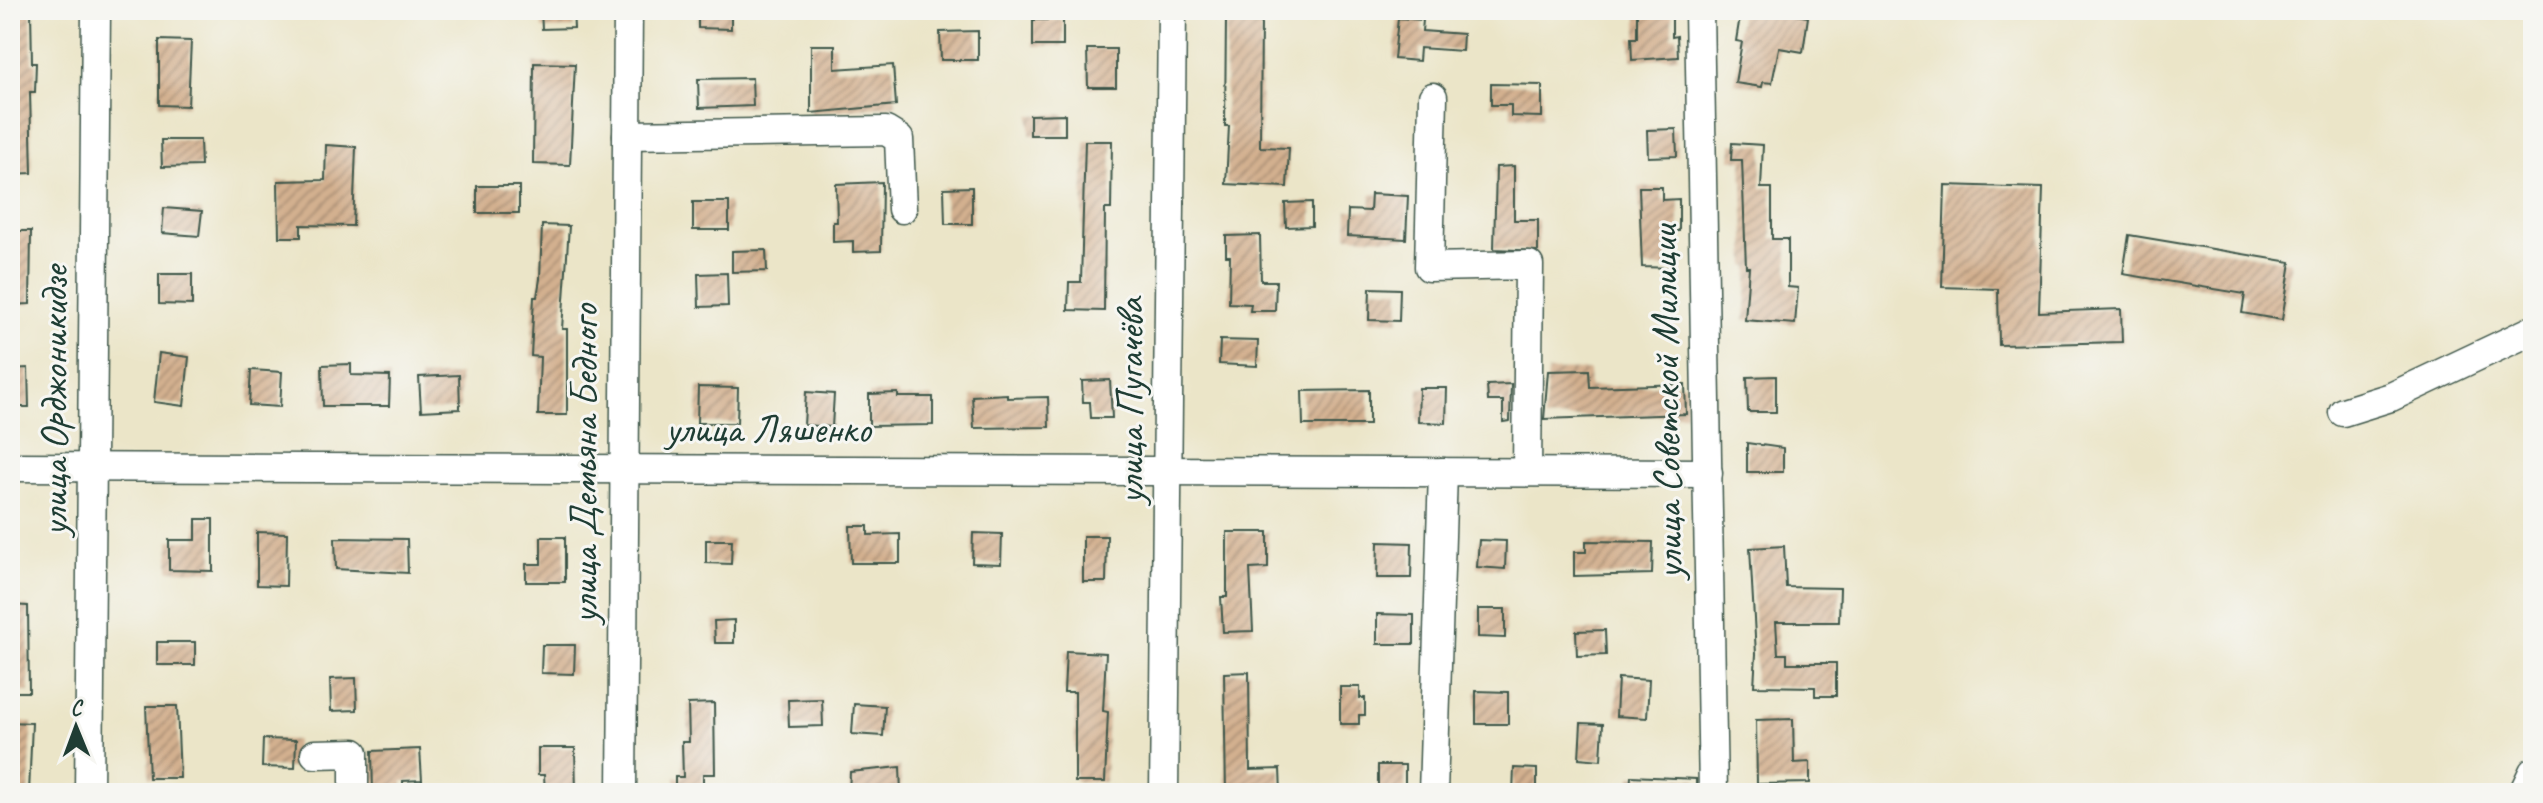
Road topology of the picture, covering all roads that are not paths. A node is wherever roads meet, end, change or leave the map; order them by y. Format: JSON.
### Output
{"nodes":[{"id":1,"x":96,"y":10,"type":"edge"},
{"id":2,"x":628,"y":10,"type":"edge"},
{"id":3,"x":1172,"y":10,"type":"edge"},
{"id":4,"x":1699,"y":10,"type":"edge"},
{"id":5,"x":1433,"y":97,"type":"dead end"},
{"id":6,"x":627,"y":135,"type":"junction"},
{"id":7,"x":902,"y":209,"type":"dead end"},
{"id":8,"x":2533,"y":330,"type":"edge"},
{"id":9,"x":2343,"y":412,"type":"dead end"},
{"id":10,"x":10,"y":467,"type":"edge"},
{"id":11,"x":94,"y":467,"type":"junction"},
{"id":12,"x":624,"y":468,"type":"junction"},
{"id":13,"x":1170,"y":470,"type":"junction"},
{"id":14,"x":1443,"y":472,"type":"junction"},
{"id":15,"x":1527,"y":472,"type":"junction"},
{"id":16,"x":1708,"y":473,"type":"junction"},
{"id":17,"x":315,"y":754,"type":"dead end"},
{"id":18,"x":2533,"y":772,"type":"edge"},
{"id":19,"x":89,"y":793,"type":"edge"},
{"id":20,"x":354,"y":793,"type":"edge"},
{"id":21,"x":622,"y":793,"type":"edge"},
{"id":22,"x":1164,"y":793,"type":"edge"},
{"id":23,"x":1433,"y":793,"type":"edge"},
{"id":24,"x":1713,"y":793,"type":"edge"},
{"id":25,"x":2523,"y":793,"type":"edge"}],
"edges":[{"from":1,"to":11,"type":"street","name":"улица Орджоникидзе"},
{"from":2,"to":6,"type":"street","name":"улица Демьяна Бедного"},
{"from":3,"to":13,"type":"street","name":"улица Пугачёва"},
{"from":4,"to":16,"type":"street","name":"улица Советской Милиции"},
{"from":5,"to":15,"type":"street"},
{"from":6,"to":7,"type":"street"},
{"from":6,"to":12,"type":"street","name":"улица Демьяна Бедного"},
{"from":8,"to":9,"type":"street"},
{"from":10,"to":11,"type":"street","name":"улица Ляшенко"},
{"from":11,"to":12,"type":"street","name":"улица Ляшенко"},
{"from":11,"to":19,"type":"street","name":"улица Орджоникидзе"},
{"from":12,"to":13,"type":"street","name":"улица Ляшенко"},
{"from":12,"to":21,"type":"street","name":"улица Демьяна Бедного"},
{"from":13,"to":14,"type":"street","name":"улица Ляшенко"},
{"from":13,"to":22,"type":"street","name":"улица Пугачёва"},
{"from":14,"to":15,"type":"street","name":"улица Ляшенко"},
{"from":14,"to":23,"type":"street"},
{"from":15,"to":16,"type":"street","name":"улица Ляшенко"},
{"from":16,"to":24,"type":"street","name":"улица Советской Милиции"},
{"from":17,"to":20,"type":"street"},
{"from":18,"to":25,"type":"street"}]}
